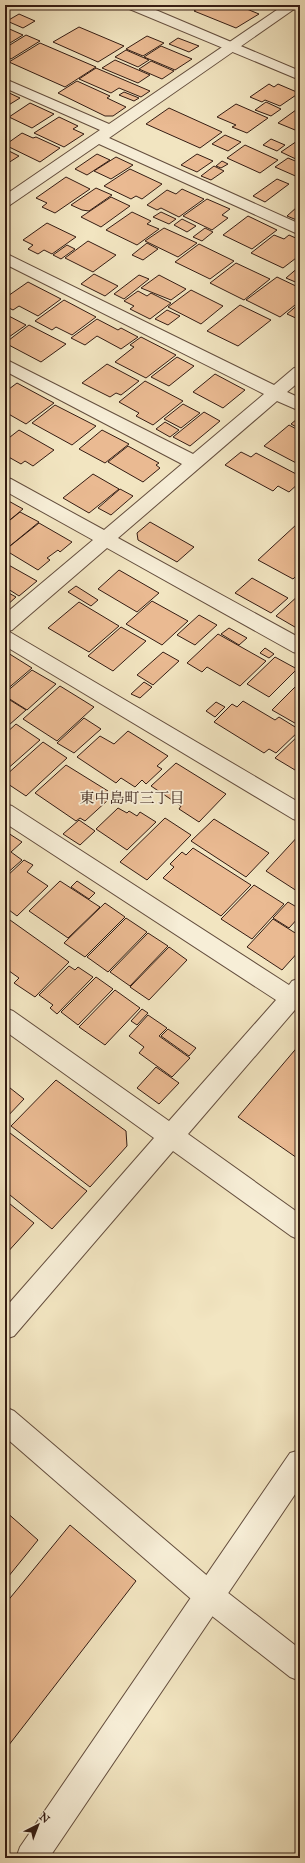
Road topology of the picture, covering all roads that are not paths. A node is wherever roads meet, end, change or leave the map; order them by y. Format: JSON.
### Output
{"nodes":[{"id":1,"x":132,"y":5,"type":"edge"},
{"id":2,"x":293,"y":5,"type":"edge"},
{"id":3,"x":231,"y":47,"type":"junction"},
{"id":4,"x":300,"y":76,"type":"edge"},
{"id":5,"x":5,"y":83,"type":"edge"},
{"id":6,"x":111,"y":130,"type":"junction"},
{"id":7,"x":98,"y":138,"type":"junction"},
{"id":8,"x":8,"y":196,"type":"edge"},
{"id":9,"x":300,"y":230,"type":"edge"},
{"id":10,"x":5,"y":258,"type":"edge"},
{"id":11,"x":5,"y":364,"type":"edge"},
{"id":12,"x":300,"y":372,"type":"edge"},
{"id":13,"x":276,"y":393,"type":"junction"},
{"id":14,"x":300,"y":405,"type":"edge"},
{"id":15,"x":195,"y":463,"type":"junction"},
{"id":16,"x":5,"y":483,"type":"edge"},
{"id":17,"x":106,"y":539,"type":"junction"},
{"id":18,"x":5,"y":625,"type":"edge"},
{"id":19,"x":5,"y":637,"type":"edge"},
{"id":20,"x":300,"y":647,"type":"edge"},
{"id":21,"x":5,"y":812,"type":"edge"},
{"id":22,"x":300,"y":814,"type":"edge"},
{"id":23,"x":296,"y":993,"type":"edge"},
{"id":24,"x":5,"y":1018,"type":"edge"},
{"id":25,"x":171,"y":1136,"type":"junction"},
{"id":26,"x":300,"y":1228,"type":"edge"},
{"id":27,"x":5,"y":1327,"type":"edge"},
{"id":28,"x":5,"y":1420,"type":"edge"},
{"id":29,"x":300,"y":1463,"type":"edge"},
{"id":30,"x":208,"y":1596,"type":"junction"},
{"id":31,"x":300,"y":1667,"type":"edge"},
{"id":32,"x":31,"y":1858,"type":"edge"}],
"edges":[{"from":1,"to":3,"type":"street"},
{"from":2,"to":3,"type":"street"},
{"from":3,"to":4,"type":"street"},
{"from":3,"to":6,"type":"street"},
{"from":5,"to":6,"type":"street"},
{"from":6,"to":7,"type":"street"},
{"from":7,"to":8,"type":"street"},
{"from":7,"to":9,"type":"street"},
{"from":10,"to":13,"type":"street"},
{"from":11,"to":15,"type":"street"},
{"from":12,"to":13,"type":"street"},
{"from":13,"to":14,"type":"street"},
{"from":13,"to":15,"type":"street"},
{"from":15,"to":17,"type":"street"},
{"from":16,"to":17,"type":"street"},
{"from":17,"to":18,"type":"street"},
{"from":17,"to":20,"type":"street"},
{"from":19,"to":22,"type":"street"},
{"from":21,"to":23,"type":"street"},
{"from":23,"to":25,"type":"street"},
{"from":24,"to":25,"type":"street"},
{"from":25,"to":26,"type":"street"},
{"from":25,"to":27,"type":"street"},
{"from":28,"to":30,"type":"street"},
{"from":29,"to":30,"type":"street"},
{"from":30,"to":31,"type":"street"},
{"from":30,"to":32,"type":"street"}]}
